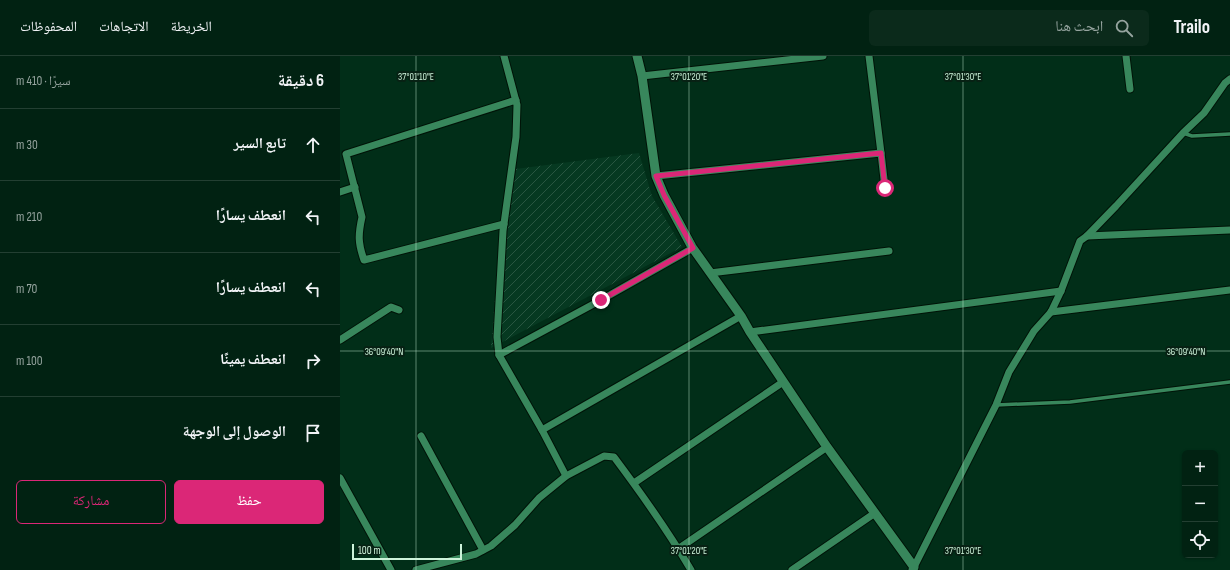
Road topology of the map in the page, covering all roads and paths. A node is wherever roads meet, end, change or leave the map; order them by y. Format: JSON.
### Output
{"nodes":[{"id":1,"x":504,"y":56,"type":"edge"},
{"id":2,"x":637,"y":56,"type":"edge"},
{"id":3,"x":823,"y":56,"type":"edge"},
{"id":4,"x":869,"y":56,"type":"edge"},
{"id":5,"x":1126,"y":56,"type":"edge"},
{"id":6,"x":642,"y":76,"type":"junction"},
{"id":7,"x":1230,"y":79,"type":"edge"},
{"id":8,"x":1130,"y":89,"type":"dead end"},
{"id":9,"x":516,"y":100,"type":"junction"},
{"id":10,"x":1183,"y":133,"type":"junction"},
{"id":11,"x":1230,"y":134,"type":"edge"},
{"id":12,"x":881,"y":153,"type":"junction"},
{"id":13,"x":656,"y":176,"type":"junction"},
{"id":14,"x":355,"y":187,"type":"junction"},
{"id":15,"x":885,"y":188,"type":"dead end"},
{"id":16,"x":340,"y":192,"type":"edge"},
{"id":17,"x":504,"y":224,"type":"junction"},
{"id":18,"x":1230,"y":230,"type":"edge"},
{"id":19,"x":1087,"y":236,"type":"junction"},
{"id":20,"x":693,"y":248,"type":"junction"},
{"id":21,"x":889,"y":251,"type":"dead end"},
{"id":22,"x":710,"y":273,"type":"junction"},
{"id":23,"x":1230,"y":290,"type":"edge"},
{"id":24,"x":1061,"y":291,"type":"junction"},
{"id":25,"x":399,"y":310,"type":"dead end"},
{"id":26,"x":1052,"y":312,"type":"junction"},
{"id":27,"x":741,"y":316,"type":"junction"},
{"id":28,"x":750,"y":332,"type":"junction"},
{"id":29,"x":340,"y":340,"type":"edge"},
{"id":30,"x":499,"y":355,"type":"junction"},
{"id":31,"x":783,"y":382,"type":"junction"},
{"id":32,"x":1230,"y":382,"type":"edge"},
{"id":33,"x":996,"y":405,"type":"junction"},
{"id":34,"x":542,"y":430,"type":"junction"},
{"id":35,"x":421,"y":436,"type":"dead end"},
{"id":36,"x":827,"y":447,"type":"junction"},
{"id":37,"x":566,"y":476,"type":"junction"},
{"id":38,"x":340,"y":478,"type":"edge"},
{"id":39,"x":634,"y":483,"type":"junction"},
{"id":40,"x":875,"y":513,"type":"junction"},
{"id":41,"x":678,"y":549,"type":"junction"},
{"id":42,"x":483,"y":550,"type":"junction"},
{"id":43,"x":914,"y":569,"type":"edge"},
{"id":44,"x":390,"y":570,"type":"edge"},
{"id":45,"x":416,"y":570,"type":"edge"},
{"id":46,"x":691,"y":570,"type":"edge"},
{"id":47,"x":792,"y":570,"type":"edge"}],
"edges":[{"from":1,"to":9,"type":"street"},
{"from":2,"to":6,"type":"street"},
{"from":3,"to":6,"type":"street"},
{"from":4,"to":12,"type":"street"},
{"from":5,"to":8,"type":"street"},
{"from":6,"to":13,"type":"street"},
{"from":7,"to":10,"type":"street"},
{"from":9,"to":14,"type":"street"},
{"from":9,"to":17,"type":"street"},
{"from":10,"to":11,"type":"lane"},
{"from":10,"to":19,"type":"street"},
{"from":12,"to":13,"type":"street"},
{"from":12,"to":15,"type":"street"},
{"from":13,"to":20,"type":"street"},
{"from":14,"to":16,"type":"street"},
{"from":14,"to":17,"type":"street"},
{"from":17,"to":30,"type":"street"},
{"from":18,"to":19,"type":"street"},
{"from":19,"to":24,"type":"street"},
{"from":20,"to":22,"type":"street"},
{"from":20,"to":30,"type":"street"},
{"from":21,"to":22,"type":"street"},
{"from":22,"to":27,"type":"street"},
{"from":23,"to":26,"type":"street"},
{"from":24,"to":26,"type":"street"},
{"from":24,"to":28,"type":"street"},
{"from":25,"to":29,"type":"street"},
{"from":26,"to":33,"type":"street"},
{"from":27,"to":28,"type":"street"},
{"from":27,"to":34,"type":"street"},
{"from":28,"to":31,"type":"street"},
{"from":30,"to":34,"type":"street"},
{"from":31,"to":36,"type":"street"},
{"from":31,"to":39,"type":"street"},
{"from":32,"to":33,"type":"lane"},
{"from":33,"to":43,"type":"street"},
{"from":34,"to":37,"type":"street"},
{"from":35,"to":42,"type":"street"},
{"from":36,"to":40,"type":"street"},
{"from":36,"to":41,"type":"street"},
{"from":37,"to":39,"type":"street"},
{"from":37,"to":42,"type":"street"},
{"from":38,"to":44,"type":"street"},
{"from":39,"to":41,"type":"street"},
{"from":40,"to":43,"type":"street"},
{"from":40,"to":47,"type":"street"},
{"from":41,"to":46,"type":"street"},
{"from":42,"to":45,"type":"street"}]}
